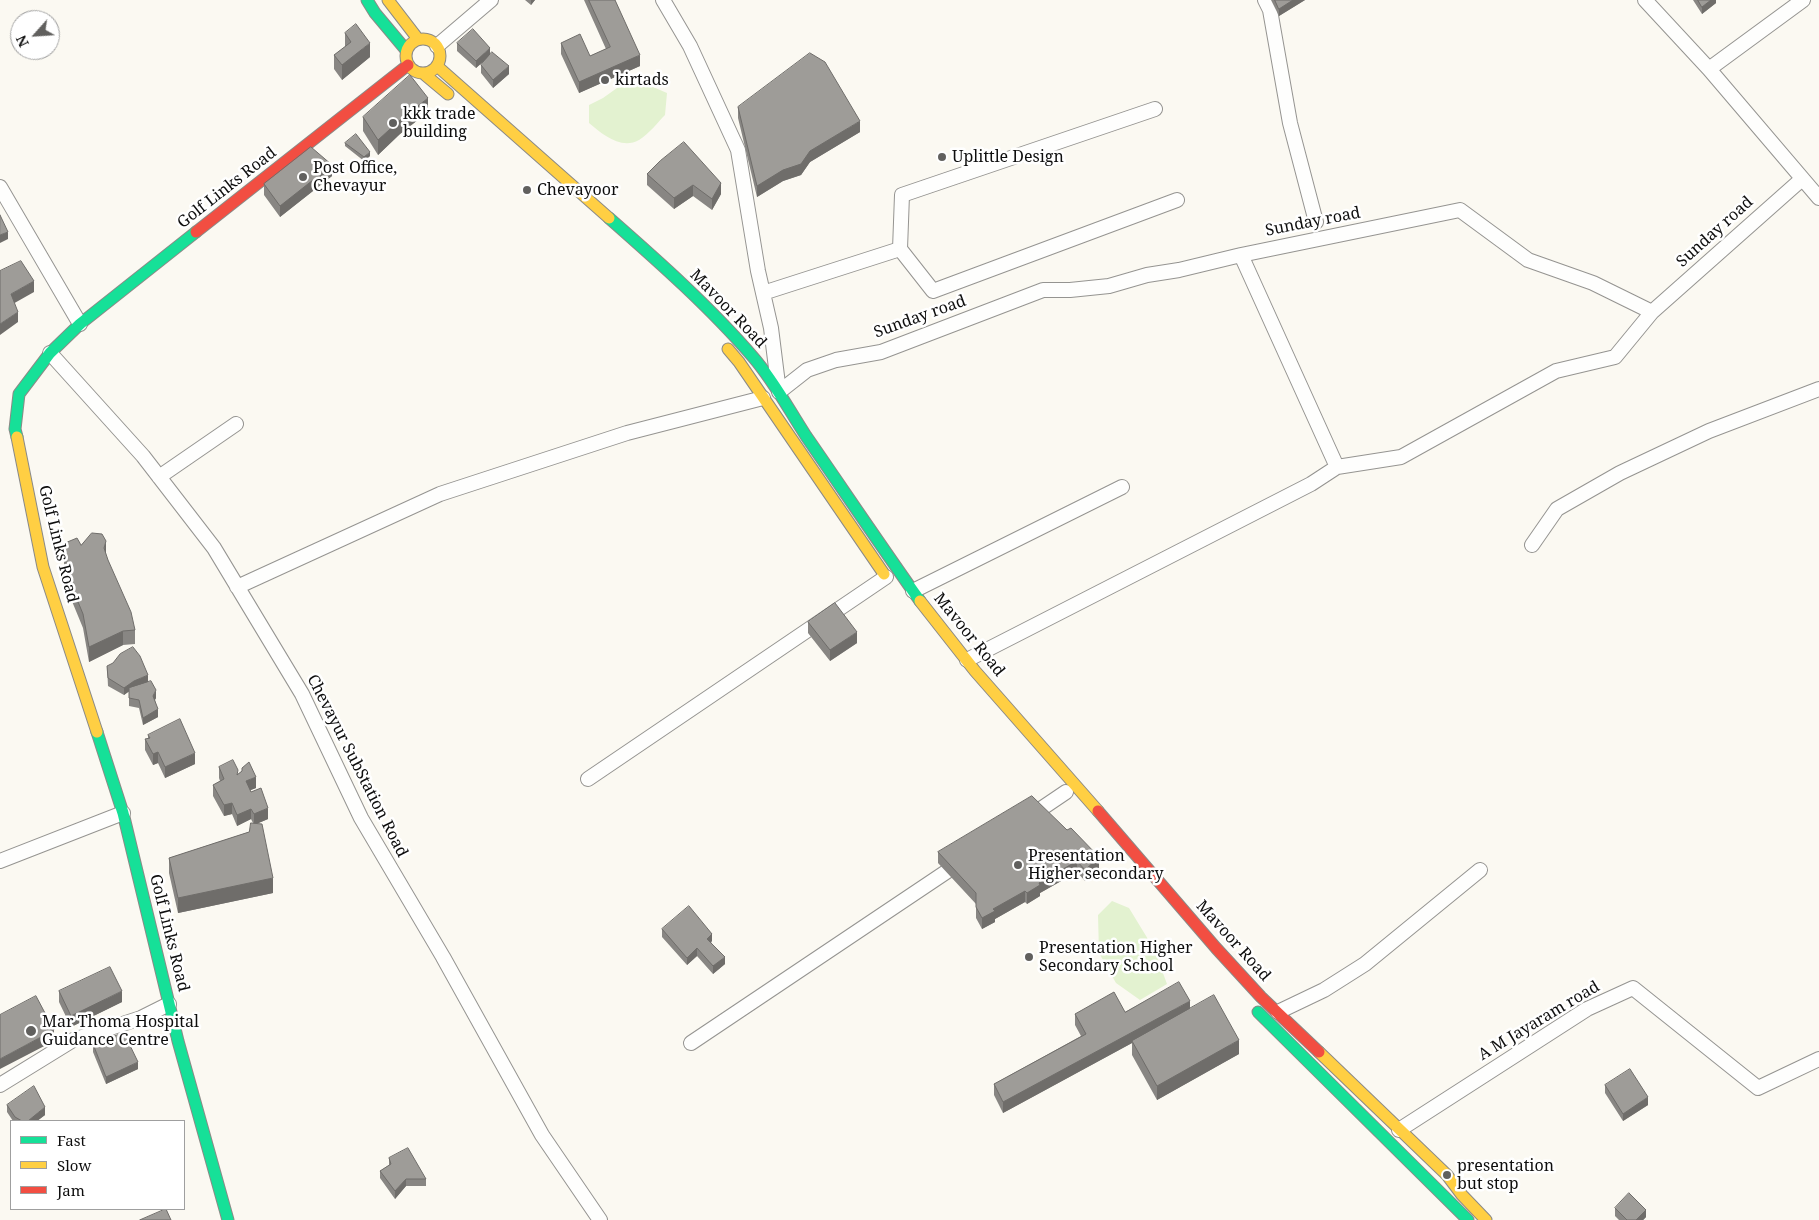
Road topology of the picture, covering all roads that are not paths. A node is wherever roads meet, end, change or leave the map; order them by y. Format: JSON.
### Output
{"nodes":[{"id":1,"x":367,"y":0,"type":"edge"},
{"id":2,"x":388,"y":0,"type":"edge"},
{"id":3,"x":491,"y":0,"type":"edge"},
{"id":4,"x":663,"y":0,"type":"edge"},
{"id":5,"x":1265,"y":0,"type":"edge"},
{"id":6,"x":1645,"y":0,"type":"edge"},
{"id":7,"x":1803,"y":0,"type":"edge"},
{"id":8,"x":418,"y":39,"type":"junction"},
{"id":9,"x":437,"y":46,"type":"junction"},
{"id":10,"x":406,"y":50,"type":"junction"},
{"id":11,"x":408,"y":65,"type":"junction"},
{"id":12,"x":437,"y":66,"type":"junction"},
{"id":13,"x":1709,"y":69,"type":"junction"},
{"id":14,"x":424,"y":74,"type":"junction"},
{"id":15,"x":456,"y":101,"type":"dead end"},
{"id":16,"x":1156,"y":109,"type":"dead end"},
{"id":17,"x":1802,"y":179,"type":"junction"},
{"id":18,"x":0,"y":187,"type":"edge"},
{"id":19,"x":1819,"y":198,"type":"edge"},
{"id":20,"x":1177,"y":200,"type":"dead end"},
{"id":21,"x":1316,"y":222,"type":"dead end"},
{"id":22,"x":900,"y":249,"type":"junction"},
{"id":23,"x":1241,"y":255,"type":"junction"},
{"id":24,"x":763,"y":293,"type":"junction"},
{"id":25,"x":1652,"y":312,"type":"junction"},
{"id":26,"x":80,"y":324,"type":"junction"},
{"id":27,"x":719,"y":340,"type":"dead end"},
{"id":28,"x":50,"y":353,"type":"junction"},
{"id":29,"x":1819,"y":388,"type":"edge"},
{"id":30,"x":779,"y":392,"type":"junction"},
{"id":31,"x":763,"y":398,"type":"junction"},
{"id":32,"x":236,"y":424,"type":"dead end"},
{"id":33,"x":1337,"y":467,"type":"junction"},
{"id":34,"x":159,"y":477,"type":"junction"},
{"id":35,"x":1122,"y":487,"type":"dead end"},
{"id":36,"x":1532,"y":545,"type":"dead end"},
{"id":37,"x":889,"y":580,"type":"joint"},
{"id":38,"x":237,"y":587,"type":"junction"},
{"id":39,"x":913,"y":591,"type":"junction"},
{"id":40,"x":967,"y":660,"type":"junction"},
{"id":41,"x":588,"y":779,"type":"dead end"},
{"id":42,"x":1065,"y":792,"type":"dead end"},
{"id":43,"x":122,"y":813,"type":"junction"},
{"id":44,"x":1017,"y":825,"type":"edge"},
{"id":45,"x":976,"y":852,"type":"edge"},
{"id":46,"x":0,"y":861,"type":"edge"},
{"id":47,"x":1480,"y":870,"type":"dead end"},
{"id":48,"x":1249,"y":1002,"type":"dead end"},
{"id":49,"x":169,"y":1004,"type":"junction"},
{"id":50,"x":1278,"y":1012,"type":"junction"},
{"id":51,"x":691,"y":1043,"type":"dead end"},
{"id":52,"x":1819,"y":1059,"type":"edge"},
{"id":53,"x":0,"y":1085,"type":"edge"},
{"id":54,"x":1399,"y":1130,"type":"junction"},
{"id":55,"x":228,"y":1220,"type":"edge"},
{"id":56,"x":600,"y":1220,"type":"edge"},
{"id":57,"x":1468,"y":1220,"type":"edge"},
{"id":58,"x":1486,"y":1220,"type":"edge"}],
"edges":[{"from":1,"to":10,"type":"main road"},
{"from":2,"to":8,"type":"main road"},
{"from":3,"to":9,"type":"street"},
{"from":4,"to":24,"type":"street"},
{"from":5,"to":21,"type":"street"},
{"from":6,"to":13,"type":"street"},
{"from":7,"to":13,"type":"street"},
{"from":8,"to":9,"type":"main road"},
{"from":8,"to":10,"type":"main road"},
{"from":9,"to":12,"type":"main road"},
{"from":10,"to":11,"type":"main road"},
{"from":11,"to":14,"type":"main road"},
{"from":11,"to":26,"type":"main road","name":"Golf Links Road"},
{"from":12,"to":14,"type":"main road"},
{"from":12,"to":30,"type":"main road","name":"Mavoor Road"},
{"from":13,"to":17,"type":"street"},
{"from":14,"to":15,"type":"main road"},
{"from":16,"to":22,"type":"street"},
{"from":17,"to":19,"type":"street"},
{"from":17,"to":25,"type":"street","name":"Sunday road"},
{"from":18,"to":26,"type":"street"},
{"from":20,"to":22,"type":"street"},
{"from":22,"to":24,"type":"street"},
{"from":23,"to":25,"type":"street","name":"Sunday road"},
{"from":23,"to":30,"type":"street","name":"Sunday road"},
{"from":23,"to":33,"type":"street"},
{"from":24,"to":30,"type":"street"},
{"from":25,"to":33,"type":"street"},
{"from":26,"to":28,"type":"main road","name":"Golf Links Road"},
{"from":27,"to":31,"type":"main road","name":"Mavoor Road"},
{"from":28,"to":34,"type":"street","name":"Chevayur SubStation Road"},
{"from":28,"to":43,"type":"main road","name":"Golf Links Road"},
{"from":29,"to":36,"type":"street"},
{"from":30,"to":39,"type":"main road","name":"Mavoor Road"},
{"from":31,"to":37,"type":"main road","name":"Mavoor Road"},
{"from":31,"to":38,"type":"street"},
{"from":32,"to":34,"type":"street"},
{"from":33,"to":40,"type":"street"},
{"from":34,"to":38,"type":"street","name":"Chevayur SubStation Road"},
{"from":35,"to":39,"type":"street"},
{"from":37,"to":41,"type":"street"},
{"from":38,"to":56,"type":"street","name":"Chevayur SubStation Road"},
{"from":39,"to":40,"type":"main road","name":"Mavoor Road"},
{"from":40,"to":50,"type":"main road","name":"Mavoor Road"},
{"from":42,"to":44,"type":"street"},
{"from":43,"to":46,"type":"street"},
{"from":43,"to":49,"type":"main road","name":"Golf Links Road"},
{"from":45,"to":51,"type":"street"},
{"from":47,"to":50,"type":"street"},
{"from":48,"to":57,"type":"main road","name":"Mavoor Road"},
{"from":49,"to":53,"type":"street"},
{"from":49,"to":55,"type":"main road","name":"Golf Links Road"},
{"from":50,"to":54,"type":"main road","name":"Mavoor Road"},
{"from":52,"to":54,"type":"street","name":"A M Jayaram road"},
{"from":54,"to":58,"type":"main road","name":"Mavoor Road"}]}
